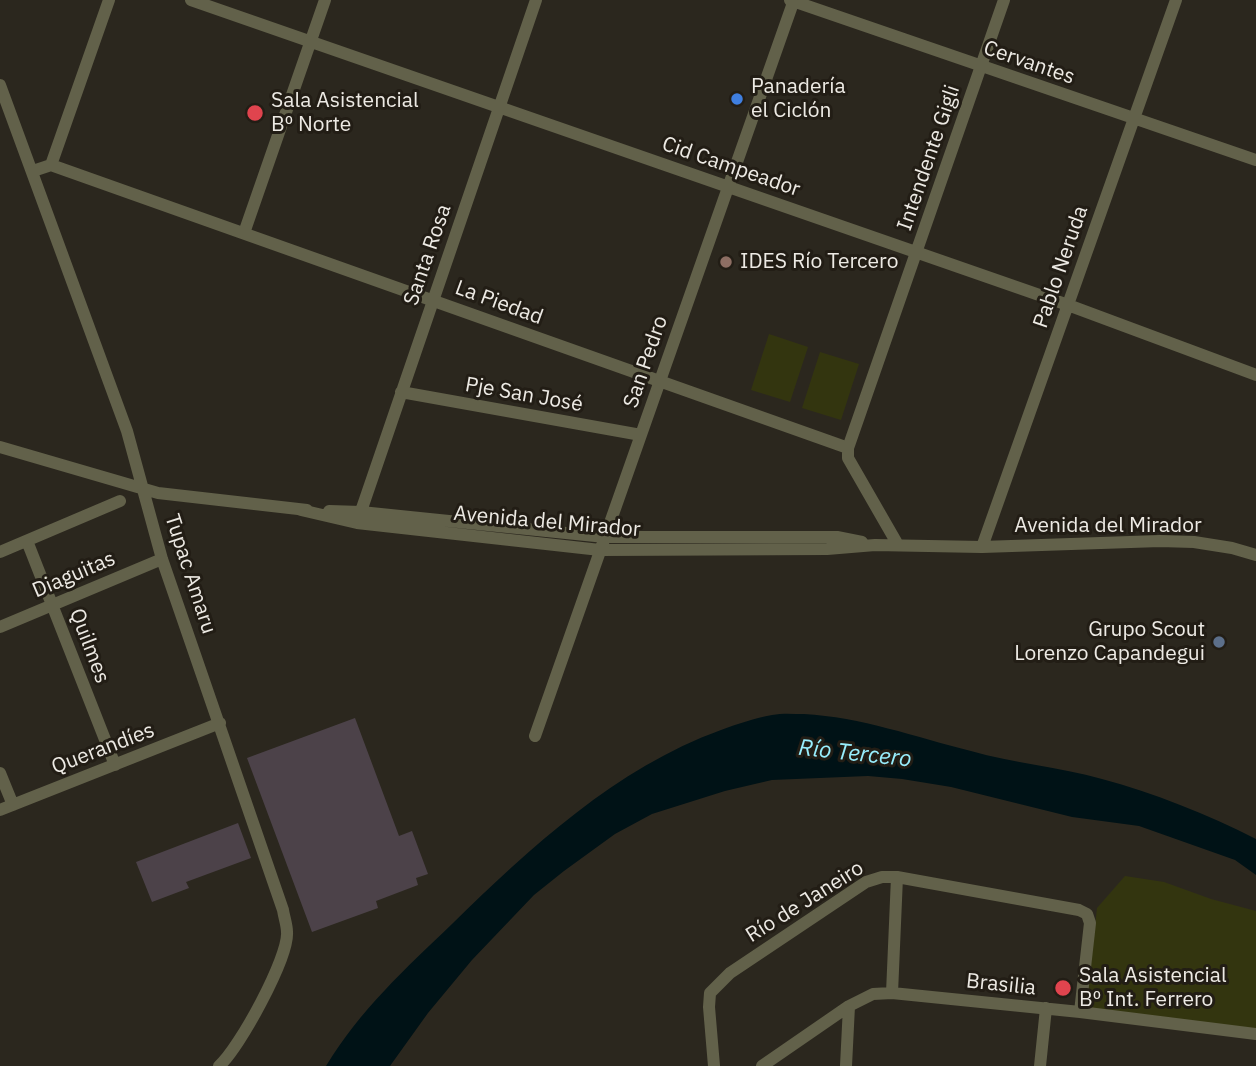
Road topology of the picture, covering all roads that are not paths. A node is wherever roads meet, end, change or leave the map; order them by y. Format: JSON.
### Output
{"nodes":[{"id":1,"x":109,"y":0,"type":"edge"},
{"id":2,"x":191,"y":0,"type":"edge"},
{"id":3,"x":325,"y":0,"type":"edge"},
{"id":4,"x":536,"y":0,"type":"edge"},
{"id":5,"x":793,"y":0,"type":"edge"},
{"id":6,"x":1004,"y":0,"type":"edge"},
{"id":7,"x":1176,"y":0,"type":"edge"},
{"id":8,"x":310,"y":41,"type":"junction"},
{"id":9,"x":981,"y":66,"type":"junction"},
{"id":10,"x":0,"y":85,"type":"edge"},
{"id":11,"x":499,"y":107,"type":"junction"},
{"id":12,"x":1133,"y":119,"type":"junction"},
{"id":13,"x":1256,"y":160,"type":"edge"},
{"id":14,"x":51,"y":165,"type":"junction"},
{"id":15,"x":33,"y":171,"type":"junction"},
{"id":16,"x":728,"y":187,"type":"junction"},
{"id":17,"x":244,"y":233,"type":"junction"},
{"id":18,"x":916,"y":252,"type":"junction"},
{"id":19,"x":433,"y":300,"type":"junction"},
{"id":20,"x":1068,"y":305,"type":"junction"},
{"id":21,"x":1256,"y":374,"type":"edge"},
{"id":22,"x":660,"y":381,"type":"junction"},
{"id":23,"x":401,"y":392,"type":"junction"},
{"id":24,"x":641,"y":435,"type":"junction"},
{"id":25,"x":0,"y":447,"type":"edge"},
{"id":26,"x":848,"y":448,"type":"junction"},
{"id":27,"x":144,"y":489,"type":"junction"},
{"id":28,"x":120,"y":501,"type":"dead end"},
{"id":29,"x":359,"y":518,"type":"junction"},
{"id":30,"x":27,"y":541,"type":"junction"},
{"id":31,"x":603,"y":544,"type":"junction"},
{"id":32,"x":898,"y":545,"type":"junction"},
{"id":33,"x":982,"y":547,"type":"junction"},
{"id":34,"x":0,"y":552,"type":"edge"},
{"id":35,"x":1256,"y":555,"type":"edge"},
{"id":36,"x":162,"y":559,"type":"junction"},
{"id":37,"x":53,"y":606,"type":"junction"},
{"id":38,"x":0,"y":626,"type":"edge"},
{"id":39,"x":220,"y":723,"type":"junction"},
{"id":40,"x":535,"y":736,"type":"dead end"},
{"id":41,"x":115,"y":765,"type":"junction"},
{"id":42,"x":0,"y":773,"type":"edge"},
{"id":43,"x":13,"y":805,"type":"junction"},
{"id":44,"x":0,"y":810,"type":"edge"},
{"id":45,"x":897,"y":877,"type":"junction"},
{"id":46,"x":892,"y":993,"type":"junction"},
{"id":47,"x":849,"y":1006,"type":"junction"},
{"id":48,"x":1046,"y":1008,"type":"junction"},
{"id":49,"x":1080,"y":1012,"type":"junction"},
{"id":50,"x":1256,"y":1034,"type":"edge"},
{"id":51,"x":219,"y":1066,"type":"edge"},
{"id":52,"x":714,"y":1066,"type":"edge"},
{"id":53,"x":762,"y":1066,"type":"edge"},
{"id":54,"x":846,"y":1066,"type":"edge"},
{"id":55,"x":1040,"y":1066,"type":"edge"}],
"edges":[{"from":1,"to":14,"type":"street"},
{"from":2,"to":8,"type":"street","name":"Cid Campeador"},
{"from":3,"to":8,"type":"street"},
{"from":4,"to":11,"type":"street","name":"Santa Rosa"},
{"from":5,"to":9,"type":"street","name":"Cervantes"},
{"from":5,"to":16,"type":"street","name":"San Pedro"},
{"from":6,"to":9,"type":"street","name":"Intendente Gigli"},
{"from":7,"to":12,"type":"street","name":"Pablo Neruda"},
{"from":8,"to":11,"type":"street","name":"Cid Campeador"},
{"from":8,"to":17,"type":"street"},
{"from":9,"to":12,"type":"street","name":"Cervantes"},
{"from":9,"to":18,"type":"street","name":"Intendente Gigli"},
{"from":10,"to":15,"type":"street","name":"Tupac Amaru"},
{"from":11,"to":16,"type":"street","name":"Cid Campeador"},
{"from":11,"to":19,"type":"street","name":"Santa Rosa"},
{"from":12,"to":13,"type":"street","name":"Cervantes"},
{"from":12,"to":20,"type":"street","name":"Pablo Neruda"},
{"from":14,"to":15,"type":"street"},
{"from":14,"to":17,"type":"street","name":"La Piedad"},
{"from":15,"to":27,"type":"street","name":"Tupac Amaru"},
{"from":16,"to":18,"type":"street","name":"Cid Campeador"},
{"from":16,"to":22,"type":"street","name":"San Pedro"},
{"from":17,"to":19,"type":"street","name":"La Piedad"},
{"from":18,"to":20,"type":"street","name":"Cid Campeador"},
{"from":18,"to":26,"type":"street","name":"Intendente Gigli"},
{"from":19,"to":22,"type":"street","name":"La Piedad"},
{"from":19,"to":23,"type":"street","name":"Santa Rosa"},
{"from":20,"to":21,"type":"street","name":"Cid Campeador"},
{"from":20,"to":33,"type":"street","name":"Pablo Neruda"},
{"from":22,"to":24,"type":"street","name":"San Pedro"},
{"from":22,"to":26,"type":"street","name":"La Piedad"},
{"from":23,"to":24,"type":"street","name":"Pje San José"},
{"from":23,"to":29,"type":"street","name":"Santa Rosa"},
{"from":24,"to":31,"type":"street","name":"San Pedro"},
{"from":25,"to":27,"type":"street","name":"Avenida del Mirador"},
{"from":26,"to":32,"type":"street"},
{"from":27,"to":29,"type":"street","name":"Avenida del Mirador"},
{"from":27,"to":36,"type":"street","name":"Tupac Amaru"},
{"from":28,"to":30,"type":"street"},
{"from":29,"to":31,"type":"street","name":"Avenida del Mirador"},
{"from":30,"to":34,"type":"street"},
{"from":30,"to":37,"type":"street","name":"Quilmes"},
{"from":31,"to":32,"type":"street","name":"Avenida del Mirador"},
{"from":31,"to":40,"type":"street","name":"San Pedro"},
{"from":32,"to":33,"type":"street","name":"Avenida del Mirador"},
{"from":33,"to":35,"type":"street","name":"Avenida del Mirador"},
{"from":36,"to":37,"type":"street","name":"Diaguitas"},
{"from":36,"to":39,"type":"street","name":"Tupac Amaru"},
{"from":37,"to":38,"type":"street","name":"Diaguitas"},
{"from":37,"to":41,"type":"street","name":"Quilmes"},
{"from":39,"to":41,"type":"street","name":"Querandíes"},
{"from":39,"to":51,"type":"street","name":"Tupac Amaru"},
{"from":41,"to":43,"type":"street","name":"Querandíes"},
{"from":42,"to":43,"type":"street"},
{"from":43,"to":44,"type":"street","name":"Querandíes"},
{"from":45,"to":46,"type":"street"},
{"from":45,"to":49,"type":"street","name":"Río de Janeiro"},
{"from":45,"to":52,"type":"street","name":"Río de Janeiro"},
{"from":46,"to":47,"type":"street","name":"Brasilia"},
{"from":46,"to":48,"type":"street","name":"Brasilia"},
{"from":47,"to":53,"type":"street","name":"Brasilia"},
{"from":47,"to":54,"type":"street"},
{"from":48,"to":49,"type":"street","name":"Brasilia"},
{"from":48,"to":55,"type":"street"},
{"from":49,"to":50,"type":"street","name":"Brasilia"}]}
